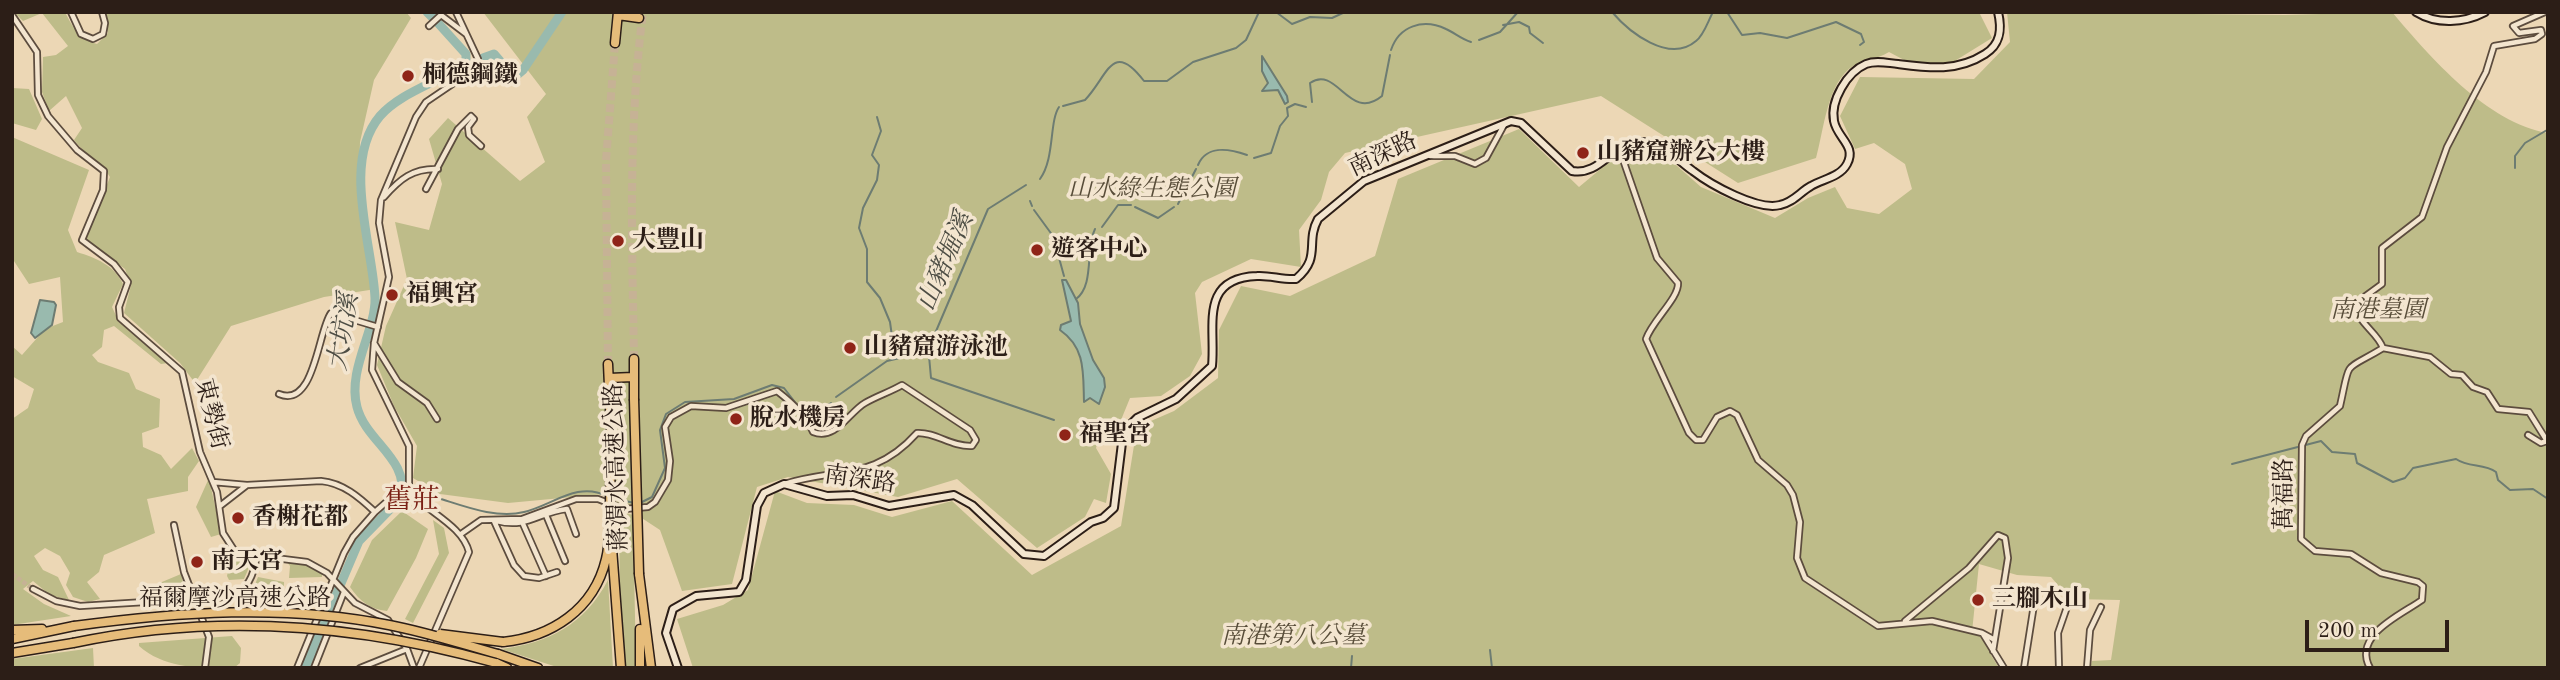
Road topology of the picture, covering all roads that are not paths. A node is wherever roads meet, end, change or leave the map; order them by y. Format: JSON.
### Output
{"nodes":[{"id":1,"x":71,"y":12,"type":"edge"},
{"id":2,"x":102,"y":12,"type":"edge"},
{"id":3,"x":456,"y":12,"type":"edge"},
{"id":4,"x":1998,"y":12,"type":"edge"},
{"id":5,"x":2416,"y":12,"type":"edge"},
{"id":6,"x":2485,"y":12,"type":"edge"},
{"id":7,"x":2544,"y":12,"type":"edge"},
{"id":8,"x":618,"y":14,"type":"edge"},
{"id":9,"x":12,"y":15,"type":"edge"},
{"id":10,"x":639,"y":18,"type":"dead end"},
{"id":11,"x":429,"y":26,"type":"dead end"},
{"id":12,"x":467,"y":35,"type":"junction"},
{"id":13,"x":615,"y":43,"type":"tunnel mouth"},
{"id":14,"x":1505,"y":124,"type":"junction"},
{"id":15,"x":481,"y":146,"type":"dead end"},
{"id":16,"x":1619,"y":147,"type":"junction"},
{"id":17,"x":1426,"y":156,"type":"junction"},
{"id":18,"x":439,"y":169,"type":"junction"},
{"id":19,"x":426,"y":189,"type":"dead end"},
{"id":20,"x":381,"y":200,"type":"junction"},
{"id":21,"x":376,"y":326,"type":"junction"},
{"id":22,"x":374,"y":343,"type":"junction"},
{"id":23,"x":2383,"y":348,"type":"junction"},
{"id":24,"x":634,"y":359,"type":"tunnel mouth"},
{"id":25,"x":608,"y":364,"type":"tunnel mouth"},
{"id":26,"x":609,"y":377,"type":"junction"},
{"id":27,"x":633,"y":377,"type":"junction"},
{"id":28,"x":279,"y":394,"type":"dead end"},
{"id":29,"x":437,"y":419,"type":"dead end"},
{"id":30,"x":2528,"y":435,"type":"dead end"},
{"id":31,"x":213,"y":482,"type":"junction"},
{"id":32,"x":784,"y":484,"type":"junction"},
{"id":33,"x":247,"y":485,"type":"junction"},
{"id":34,"x":408,"y":491,"type":"junction"},
{"id":35,"x":220,"y":506,"type":"junction"},
{"id":36,"x":610,"y":510,"type":"junction"},
{"id":37,"x":375,"y":512,"type":"junction"},
{"id":38,"x":546,"y":515,"type":"junction"},
{"id":39,"x":493,"y":520,"type":"junction"},
{"id":40,"x":523,"y":524,"type":"junction"},
{"id":41,"x":174,"y":525,"type":"dead end"},
{"id":42,"x":461,"y":534,"type":"junction"},
{"id":43,"x":576,"y":534,"type":"dead end"},
{"id":44,"x":257,"y":555,"type":"junction"},
{"id":45,"x":565,"y":561,"type":"dead end"},
{"id":46,"x":557,"y":572,"type":"dead end"},
{"id":47,"x":639,"y":574,"type":"junction"},
{"id":48,"x":546,"y":576,"type":"junction"},
{"id":49,"x":333,"y":579,"type":"junction"},
{"id":50,"x":33,"y":589,"type":"tunnel mouth"},
{"id":51,"x":344,"y":592,"type":"junction"},
{"id":52,"x":2036,"y":592,"type":"dead end"},
{"id":53,"x":196,"y":598,"type":"junction"},
{"id":54,"x":2067,"y":607,"type":"dead end"},
{"id":55,"x":2101,"y":607,"type":"dead end"},
{"id":56,"x":1905,"y":622,"type":"junction"},
{"id":57,"x":63,"y":628,"type":"junction"},
{"id":58,"x":12,"y":630,"type":"edge"},
{"id":59,"x":416,"y":631,"type":"junction"},
{"id":60,"x":1982,"y":634,"type":"junction"},
{"id":61,"x":12,"y":639,"type":"edge"},
{"id":62,"x":1993,"y":639,"type":"junction"},
{"id":63,"x":407,"y":649,"type":"junction"},
{"id":64,"x":1993,"y":651,"type":"junction"},
{"id":65,"x":12,"y":653,"type":"edge"},
{"id":66,"x":497,"y":659,"type":"junction"},
{"id":67,"x":205,"y":668,"type":"edge"},
{"id":68,"x":297,"y":668,"type":"edge"},
{"id":69,"x":313,"y":668,"type":"edge"},
{"id":70,"x":360,"y":668,"type":"edge"},
{"id":71,"x":417,"y":668,"type":"edge"},
{"id":72,"x":507,"y":668,"type":"edge"},
{"id":73,"x":538,"y":668,"type":"edge"},
{"id":74,"x":621,"y":668,"type":"edge"},
{"id":75,"x":640,"y":668,"type":"edge"},
{"id":76,"x":651,"y":668,"type":"edge"},
{"id":77,"x":678,"y":668,"type":"edge"},
{"id":78,"x":2004,"y":668,"type":"edge"},
{"id":79,"x":2024,"y":668,"type":"edge"},
{"id":80,"x":2059,"y":668,"type":"edge"},
{"id":81,"x":2087,"y":668,"type":"edge"},
{"id":82,"x":2370,"y":668,"type":"edge"}],
"edges":[{"from":1,"to":2,"type":"street"},
{"from":3,"to":12,"type":"street"},
{"from":4,"to":16,"type":"main road"},
{"from":5,"to":6,"type":"main road"},
{"from":7,"to":23,"type":"street"},
{"from":8,"to":10,"type":"highway"},
{"from":8,"to":13,"type":"highway"},
{"from":9,"to":31,"type":"street","name":"東勢街"},
{"from":11,"to":12,"type":"street"},
{"from":12,"to":20,"type":"street"},
{"from":14,"to":16,"type":"main road"},
{"from":14,"to":17,"type":"main road","name":"南深路"},
{"from":14,"to":17,"type":"street"},
{"from":15,"to":18,"type":"street"},
{"from":16,"to":56,"type":"street"},
{"from":17,"to":32,"type":"main road","name":"南深路"},
{"from":18,"to":19,"type":"street"},
{"from":18,"to":20,"type":"street"},
{"from":20,"to":21,"type":"street"},
{"from":21,"to":22,"type":"street"},
{"from":21,"to":28,"type":"street"},
{"from":22,"to":29,"type":"street"},
{"from":22,"to":34,"type":"street"},
{"from":23,"to":30,"type":"street"},
{"from":23,"to":82,"type":"street","name":"萬福路"},
{"from":24,"to":27,"type":"highway","name":"蔣渭水高速公路"},
{"from":25,"to":26,"type":"highway","name":"蔣渭水高速公路"},
{"from":26,"to":27,"type":"highway"},
{"from":26,"to":36,"type":"highway","name":"蔣渭水高速公路","bridge":true},
{"from":27,"to":47,"type":"highway","name":"蔣渭水高速公路","bridge":true},
{"from":31,"to":33,"type":"street"},
{"from":31,"to":35,"type":"street","name":"東勢街"},
{"from":32,"to":39,"type":"street"},
{"from":32,"to":77,"type":"main road"},
{"from":33,"to":35,"type":"street"},
{"from":33,"to":37,"type":"street"},
{"from":34,"to":37,"type":"street"},
{"from":34,"to":42,"type":"street"},
{"from":35,"to":44,"type":"street","name":"東勢街"},
{"from":36,"to":59,"type":"highway","bridge":true},
{"from":36,"to":74,"type":"highway"},
{"from":37,"to":49,"type":"street"},
{"from":38,"to":40,"type":"street"},
{"from":38,"to":43,"type":"street"},
{"from":38,"to":45,"type":"street"},
{"from":39,"to":40,"type":"street"},
{"from":39,"to":42,"type":"street"},
{"from":39,"to":48,"type":"street"},
{"from":40,"to":48,"type":"street"},
{"from":41,"to":53,"type":"street"},
{"from":42,"to":71,"type":"street"},
{"from":44,"to":49,"type":"street","name":"東勢街"},
{"from":44,"to":53,"type":"street"},
{"from":46,"to":48,"type":"street"},
{"from":47,"to":75,"type":"highway"},
{"from":47,"to":76,"type":"highway"},
{"from":49,"to":51,"type":"street","name":"東勢街"},
{"from":49,"to":68,"type":"street"},
{"from":50,"to":53,"type":"street"},
{"from":51,"to":63,"type":"street"},
{"from":51,"to":69,"type":"street"},
{"from":52,"to":79,"type":"street"},
{"from":53,"to":67,"type":"street"},
{"from":54,"to":80,"type":"street"},
{"from":55,"to":81,"type":"street"},
{"from":56,"to":60,"type":"street"},
{"from":56,"to":62,"type":"street"},
{"from":57,"to":58,"type":"highway"},
{"from":57,"to":59,"type":"highway","name":"福爾摩沙高速公路","bridge":true},
{"from":57,"to":61,"type":"highway","name":"福爾摩沙高速公路"},
{"from":59,"to":66,"type":"highway","name":"福爾摩沙高速公路","bridge":true},
{"from":60,"to":62,"type":"street"},
{"from":60,"to":64,"type":"street"},
{"from":62,"to":64,"type":"street"},
{"from":63,"to":70,"type":"street"},
{"from":63,"to":71,"type":"street"},
{"from":64,"to":78,"type":"street"},
{"from":65,"to":66,"type":"highway","name":"福爾摩沙高速公路","bridge":true},
{"from":66,"to":72,"type":"highway","name":"福爾摩沙高速公路"},
{"from":66,"to":73,"type":"highway","name":"福爾摩沙高速公路"}]}
